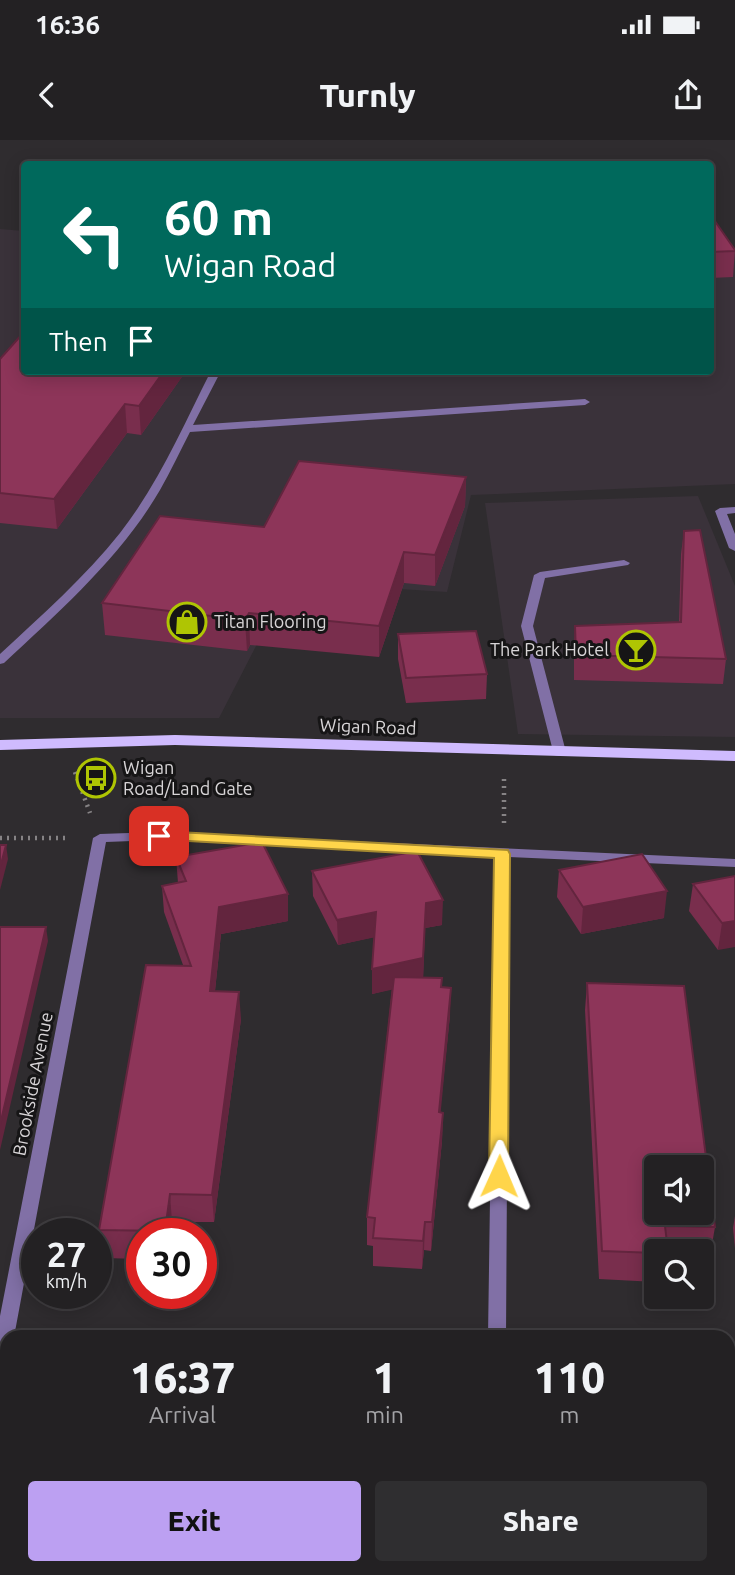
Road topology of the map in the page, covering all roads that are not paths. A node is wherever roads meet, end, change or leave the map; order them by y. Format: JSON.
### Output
{"nodes":[{"id":1,"x":214,"y":375,"type":"edge"},
{"id":2,"x":585,"y":402,"type":"dead end"},
{"id":3,"x":185,"y":429,"type":"junction"},
{"id":4,"x":735,"y":510,"type":"edge"},
{"id":5,"x":735,"y":548,"type":"edge"},
{"id":6,"x":624,"y":563,"type":"dead end"},
{"id":7,"x":0,"y":660,"type":"edge"},
{"id":8,"x":0,"y":745,"type":"edge"},
{"id":9,"x":559,"y":752,"type":"junction"},
{"id":10,"x":735,"y":756,"type":"edge"},
{"id":11,"x":502,"y":854,"type":"junction"},
{"id":12,"x":735,"y":863,"type":"edge"},
{"id":13,"x":6,"y":1330,"type":"edge"},
{"id":14,"x":497,"y":1330,"type":"edge"}],
"edges":[{"from":1,"to":3,"type":"street"},
{"from":2,"to":3,"type":"street"},
{"from":3,"to":7,"type":"street"},
{"from":4,"to":5,"type":"street"},
{"from":6,"to":9,"type":"street"},
{"from":8,"to":9,"type":"main road","name":"Wigan Road"},
{"from":9,"to":10,"type":"main road","name":"Wigan Road"},
{"from":11,"to":12,"type":"street"},
{"from":11,"to":13,"type":"street","name":"Brookside Avenue"},
{"from":11,"to":14,"type":"street"}]}
